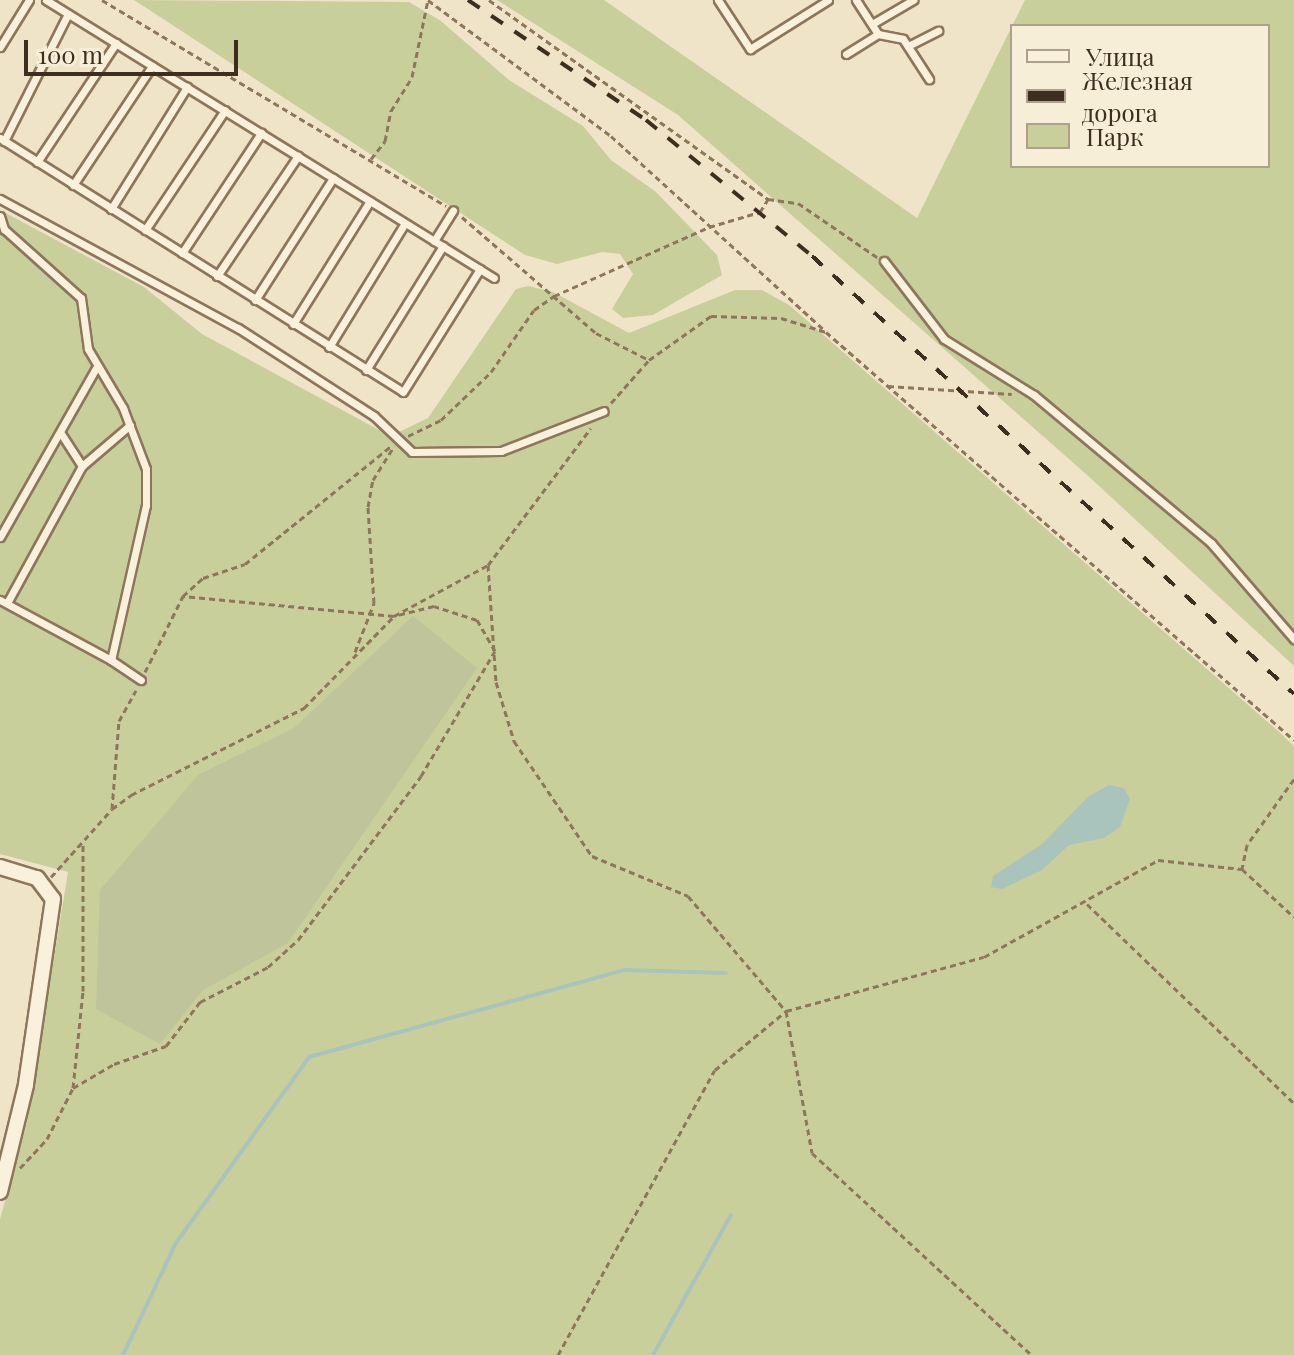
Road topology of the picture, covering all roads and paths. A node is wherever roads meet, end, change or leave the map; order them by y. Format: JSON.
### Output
{"nodes":[{"id":1,"x":29,"y":0,"type":"edge"},
{"id":2,"x":46,"y":0,"type":"edge"},
{"id":3,"x":102,"y":0,"type":"edge"},
{"id":4,"x":428,"y":0,"type":"edge"},
{"id":5,"x":489,"y":0,"type":"edge"},
{"id":6,"x":718,"y":0,"type":"edge"},
{"id":7,"x":828,"y":0,"type":"edge"},
{"id":8,"x":856,"y":0,"type":"edge"},
{"id":9,"x":913,"y":0,"type":"edge"},
{"id":10,"x":68,"y":14,"type":"junction"},
{"id":11,"x":872,"y":24,"type":"junction"},
{"id":12,"x":938,"y":31,"type":"dead end"},
{"id":13,"x":878,"y":34,"type":"junction"},
{"id":14,"x":116,"y":43,"type":"junction"},
{"id":15,"x":908,"y":46,"type":"junction"},
{"id":16,"x":0,"y":47,"type":"edge"},
{"id":17,"x":846,"y":54,"type":"dead end"},
{"id":18,"x":152,"y":66,"type":"junction"},
{"id":19,"x":929,"y":79,"type":"dead end"},
{"id":20,"x":187,"y":87,"type":"junction"},
{"id":21,"x":225,"y":110,"type":"junction"},
{"id":22,"x":261,"y":133,"type":"junction"},
{"id":23,"x":2,"y":140,"type":"edge"},
{"id":24,"x":298,"y":156,"type":"junction"},
{"id":25,"x":371,"y":159,"type":"junction"},
{"id":26,"x":37,"y":162,"type":"junction"},
{"id":27,"x":333,"y":178,"type":"junction"},
{"id":28,"x":73,"y":185,"type":"junction"},
{"id":29,"x":0,"y":199,"type":"edge"},
{"id":30,"x":768,"y":199,"type":"junction"},
{"id":31,"x":370,"y":201,"type":"junction"},
{"id":32,"x":111,"y":209,"type":"junction"},
{"id":33,"x":453,"y":210,"type":"junction"},
{"id":34,"x":0,"y":216,"type":"edge"},
{"id":35,"x":405,"y":223,"type":"junction"},
{"id":36,"x":709,"y":227,"type":"junction"},
{"id":37,"x":145,"y":230,"type":"junction"},
{"id":38,"x":434,"y":241,"type":"junction"},
{"id":39,"x":443,"y":246,"type":"junction"},
{"id":40,"x":182,"y":253,"type":"junction"},
{"id":41,"x":884,"y":261,"type":"joint"},
{"id":42,"x":480,"y":269,"type":"junction"},
{"id":43,"x":217,"y":276,"type":"junction"},
{"id":44,"x":494,"y":278,"type":"dead end"},
{"id":45,"x":554,"y":296,"type":"junction"},
{"id":46,"x":255,"y":300,"type":"junction"},
{"id":47,"x":293,"y":324,"type":"junction"},
{"id":48,"x":826,"y":332,"type":"junction"},
{"id":49,"x":329,"y":347,"type":"junction"},
{"id":50,"x":649,"y":360,"type":"junction"},
{"id":51,"x":96,"y":368,"type":"junction"},
{"id":52,"x":366,"y":370,"type":"junction"},
{"id":53,"x":888,"y":386,"type":"junction"},
{"id":54,"x":1034,"y":395,"type":"junction"},
{"id":55,"x":604,"y":411,"type":"junction"},
{"id":56,"x":130,"y":425,"type":"junction"},
{"id":57,"x":60,"y":432,"type":"junction"},
{"id":58,"x":399,"y":440,"type":"junction"},
{"id":59,"x":82,"y":466,"type":"junction"},
{"id":60,"x":0,"y":537,"type":"edge"},
{"id":61,"x":488,"y":565,"type":"junction"},
{"id":62,"x":183,"y":596,"type":"junction"},
{"id":63,"x":4,"y":601,"type":"edge"},
{"id":64,"x":370,"y":614,"type":"junction"},
{"id":65,"x":394,"y":616,"type":"junction"},
{"id":66,"x":1294,"y":639,"type":"edge"},
{"id":67,"x":495,"y":651,"type":"junction"},
{"id":68,"x":355,"y":653,"type":"junction"},
{"id":69,"x":111,"y":660,"type":"junction"},
{"id":70,"x":141,"y":680,"type":"junction"},
{"id":71,"x":1294,"y":740,"type":"edge"},
{"id":72,"x":1294,"y":779,"type":"edge"},
{"id":73,"x":112,"y":809,"type":"junction"},
{"id":74,"x":83,"y":845,"type":"junction"},
{"id":75,"x":0,"y":867,"type":"edge"},
{"id":76,"x":1242,"y":869,"type":"junction"},
{"id":77,"x":44,"y":884,"type":"junction"},
{"id":78,"x":1087,"y":904,"type":"junction"},
{"id":79,"x":1294,"y":917,"type":"edge"},
{"id":80,"x":786,"y":1011,"type":"junction"},
{"id":81,"x":73,"y":1088,"type":"junction"},
{"id":82,"x":1294,"y":1103,"type":"edge"},
{"id":83,"x":1,"y":1190,"type":"edge"},
{"id":84,"x":558,"y":1355,"type":"edge"},
{"id":85,"x":1032,"y":1355,"type":"edge"}],
"edges":[{"from":1,"to":16,"type":"lane"},
{"from":2,"to":10,"type":"lane"},
{"from":3,"to":25,"type":"path"},
{"from":4,"to":25,"type":"path"},
{"from":4,"to":36,"type":"path"},
{"from":5,"to":30,"type":"path"},
{"from":6,"to":7,"type":"lane"},
{"from":8,"to":11,"type":"lane"},
{"from":9,"to":11,"type":"lane"},
{"from":10,"to":14,"type":"lane"},
{"from":10,"to":23,"type":"lane"},
{"from":11,"to":13,"type":"lane"},
{"from":12,"to":15,"type":"lane"},
{"from":13,"to":15,"type":"lane"},
{"from":13,"to":17,"type":"lane"},
{"from":14,"to":18,"type":"lane"},
{"from":14,"to":26,"type":"lane"},
{"from":15,"to":19,"type":"lane"},
{"from":18,"to":20,"type":"lane"},
{"from":18,"to":28,"type":"lane"},
{"from":20,"to":21,"type":"lane"},
{"from":20,"to":32,"type":"lane"},
{"from":21,"to":22,"type":"lane"},
{"from":21,"to":37,"type":"lane"},
{"from":22,"to":24,"type":"lane"},
{"from":22,"to":40,"type":"lane"},
{"from":23,"to":26,"type":"lane"},
{"from":24,"to":27,"type":"lane"},
{"from":24,"to":43,"type":"lane"},
{"from":25,"to":33,"type":"path"},
{"from":26,"to":28,"type":"lane"},
{"from":27,"to":31,"type":"lane"},
{"from":27,"to":46,"type":"lane"},
{"from":28,"to":32,"type":"lane"},
{"from":29,"to":58,"type":"lane"},
{"from":30,"to":36,"type":"path"},
{"from":30,"to":41,"type":"path"},
{"from":31,"to":35,"type":"lane"},
{"from":31,"to":47,"type":"lane"},
{"from":32,"to":37,"type":"lane"},
{"from":33,"to":38,"type":"lane"},
{"from":33,"to":45,"type":"path"},
{"from":34,"to":51,"type":"lane"},
{"from":35,"to":38,"type":"lane"},
{"from":35,"to":49,"type":"lane"},
{"from":36,"to":45,"type":"path"},
{"from":36,"to":48,"type":"path"},
{"from":37,"to":40,"type":"lane"},
{"from":38,"to":39,"type":"lane"},
{"from":39,"to":42,"type":"lane"},
{"from":39,"to":52,"type":"lane"},
{"from":40,"to":43,"type":"lane"},
{"from":41,"to":54,"type":"lane"},
{"from":42,"to":44,"type":"lane"},
{"from":42,"to":52,"type":"lane"},
{"from":43,"to":46,"type":"lane"},
{"from":45,"to":50,"type":"path"},
{"from":45,"to":58,"type":"path"},
{"from":46,"to":47,"type":"lane"},
{"from":47,"to":49,"type":"lane"},
{"from":48,"to":50,"type":"path"},
{"from":48,"to":53,"type":"path"},
{"from":49,"to":52,"type":"lane"},
{"from":50,"to":55,"type":"path"},
{"from":51,"to":56,"type":"lane"},
{"from":51,"to":57,"type":"lane"},
{"from":53,"to":54,"type":"path"},
{"from":53,"to":71,"type":"path"},
{"from":54,"to":66,"type":"lane"},
{"from":55,"to":58,"type":"lane"},
{"from":55,"to":61,"type":"path"},
{"from":56,"to":59,"type":"lane"},
{"from":56,"to":69,"type":"lane"},
{"from":57,"to":59,"type":"lane"},
{"from":57,"to":60,"type":"lane"},
{"from":58,"to":62,"type":"path"},
{"from":58,"to":64,"type":"path"},
{"from":59,"to":63,"type":"lane"},
{"from":61,"to":65,"type":"path"},
{"from":61,"to":67,"type":"path"},
{"from":62,"to":64,"type":"path"},
{"from":62,"to":70,"type":"path"},
{"from":63,"to":69,"type":"lane"},
{"from":64,"to":65,"type":"path"},
{"from":64,"to":68,"type":"path"},
{"from":65,"to":67,"type":"path"},
{"from":65,"to":68,"type":"path"},
{"from":67,"to":80,"type":"path"},
{"from":67,"to":81,"type":"path"},
{"from":68,"to":73,"type":"path"},
{"from":69,"to":70,"type":"lane"},
{"from":70,"to":73,"type":"path"},
{"from":72,"to":76,"type":"path"},
{"from":73,"to":74,"type":"path"},
{"from":74,"to":77,"type":"path"},
{"from":74,"to":81,"type":"path"},
{"from":75,"to":77,"type":"street"},
{"from":76,"to":78,"type":"path"},
{"from":76,"to":79,"type":"path"},
{"from":77,"to":83,"type":"street"},
{"from":78,"to":80,"type":"path"},
{"from":78,"to":82,"type":"path"},
{"from":80,"to":84,"type":"path"},
{"from":80,"to":85,"type":"path"},
{"from":81,"to":83,"type":"path"}]}
